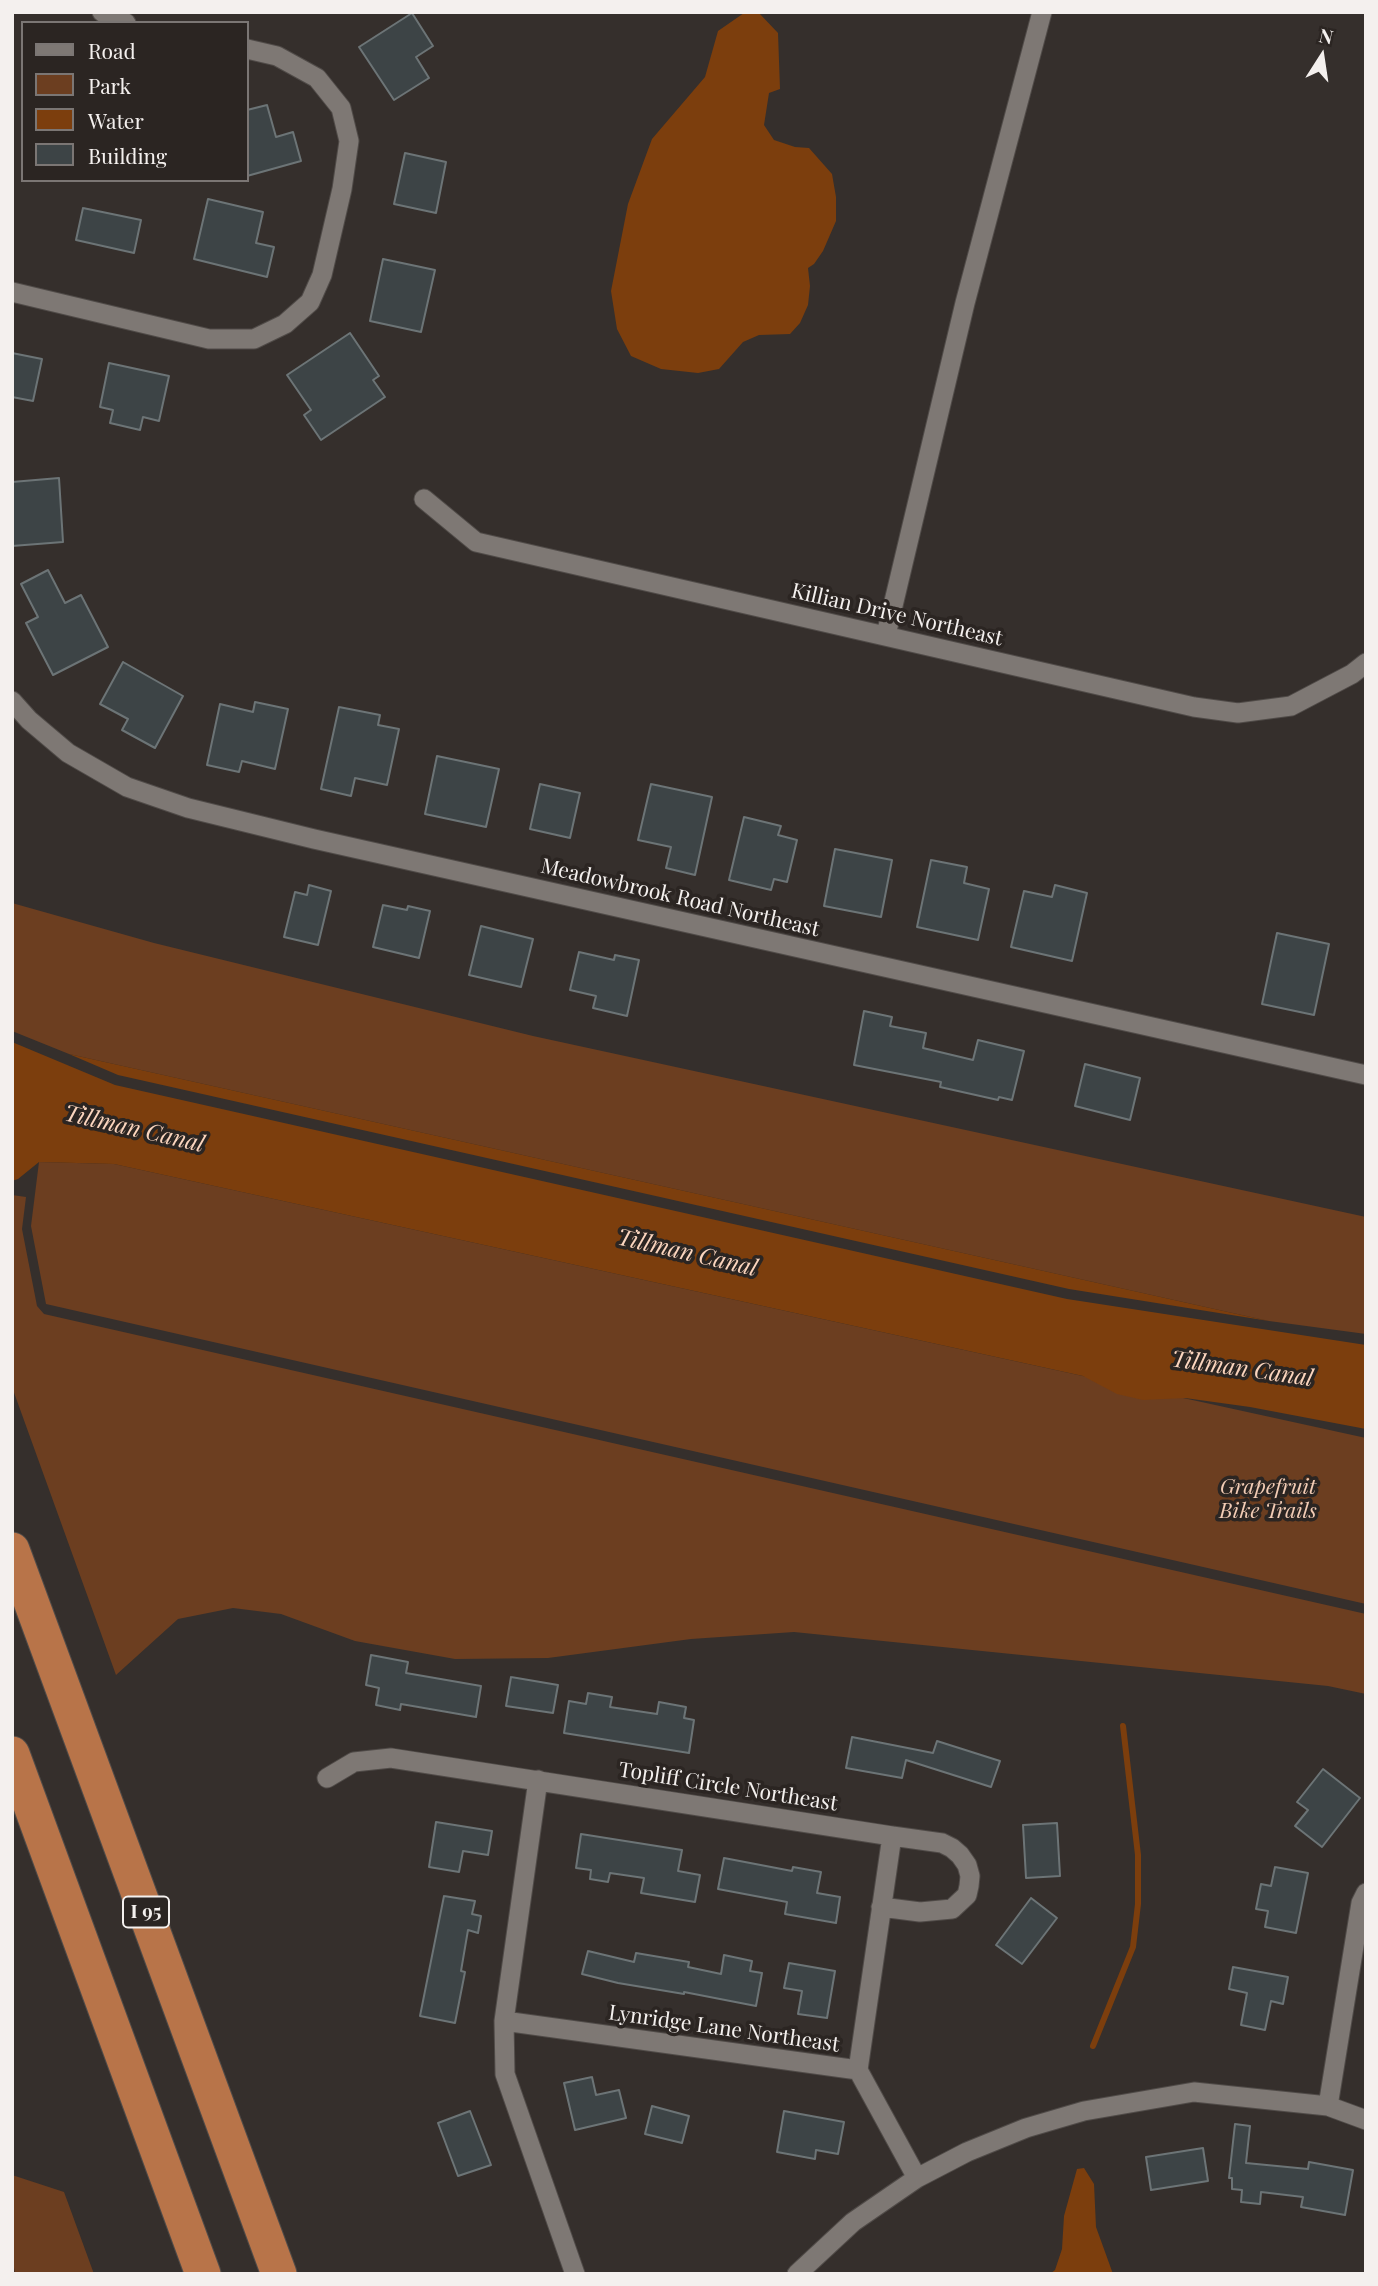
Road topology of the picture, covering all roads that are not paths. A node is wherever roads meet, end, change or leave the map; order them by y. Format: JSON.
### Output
{"nodes":[{"id":1,"x":102,"y":12,"type":"edge"},
{"id":2,"x":1042,"y":12,"type":"edge"},
{"id":3,"x":122,"y":21,"type":"edge"},
{"id":4,"x":248,"y":49,"type":"edge"},
{"id":5,"x":12,"y":292,"type":"edge"},
{"id":6,"x":424,"y":499,"type":"dead end"},
{"id":7,"x":886,"y":635,"type":"junction"},
{"id":8,"x":1366,"y":663,"type":"edge"},
{"id":9,"x":12,"y":701,"type":"edge"},
{"id":10,"x":1366,"y":1075,"type":"edge"},
{"id":11,"x":12,"y":1550,"type":"edge"},
{"id":12,"x":12,"y":1754,"type":"edge"},
{"id":13,"x":327,"y":1778,"type":"dead end"},
{"id":14,"x":538,"y":1780,"type":"junction"},
{"id":15,"x":892,"y":1836,"type":"junction"},
{"id":16,"x":1366,"y":1893,"type":"edge"},
{"id":17,"x":881,"y":1907,"type":"junction"},
{"id":18,"x":504,"y":2021,"type":"junction"},
{"id":19,"x":858,"y":2070,"type":"junction"},
{"id":20,"x":1328,"y":2106,"type":"junction"},
{"id":21,"x":1366,"y":2120,"type":"edge"},
{"id":22,"x":917,"y":2178,"type":"junction"},
{"id":23,"x":203,"y":2274,"type":"edge"},
{"id":24,"x":279,"y":2274,"type":"edge"},
{"id":25,"x":575,"y":2274,"type":"edge"},
{"id":26,"x":797,"y":2274,"type":"edge"}],
"edges":[{"from":1,"to":3,"type":"street"},
{"from":2,"to":7,"type":"street"},
{"from":4,"to":5,"type":"street"},
{"from":6,"to":7,"type":"street","name":"Killian Drive Northeast"},
{"from":7,"to":8,"type":"street","name":"Killian Drive Northeast"},
{"from":9,"to":10,"type":"street","name":"Meadowbrook Road Northeast"},
{"from":11,"to":24,"type":"highway","number":"I 95"},
{"from":12,"to":23,"type":"highway"},
{"from":13,"to":14,"type":"street","name":"Topliff Circle Northeast"},
{"from":14,"to":15,"type":"street","name":"Topliff Circle Northeast"},
{"from":14,"to":18,"type":"street"},
{"from":15,"to":17,"type":"street"},
{"from":15,"to":17,"type":"street"},
{"from":16,"to":20,"type":"street"},
{"from":17,"to":19,"type":"street"},
{"from":18,"to":19,"type":"street","name":"Lynridge Lane Northeast"},
{"from":18,"to":25,"type":"street"},
{"from":19,"to":22,"type":"street","name":"Lynridge Lane Northeast"},
{"from":20,"to":21,"type":"street"},
{"from":20,"to":22,"type":"street"},
{"from":22,"to":26,"type":"street"}]}
